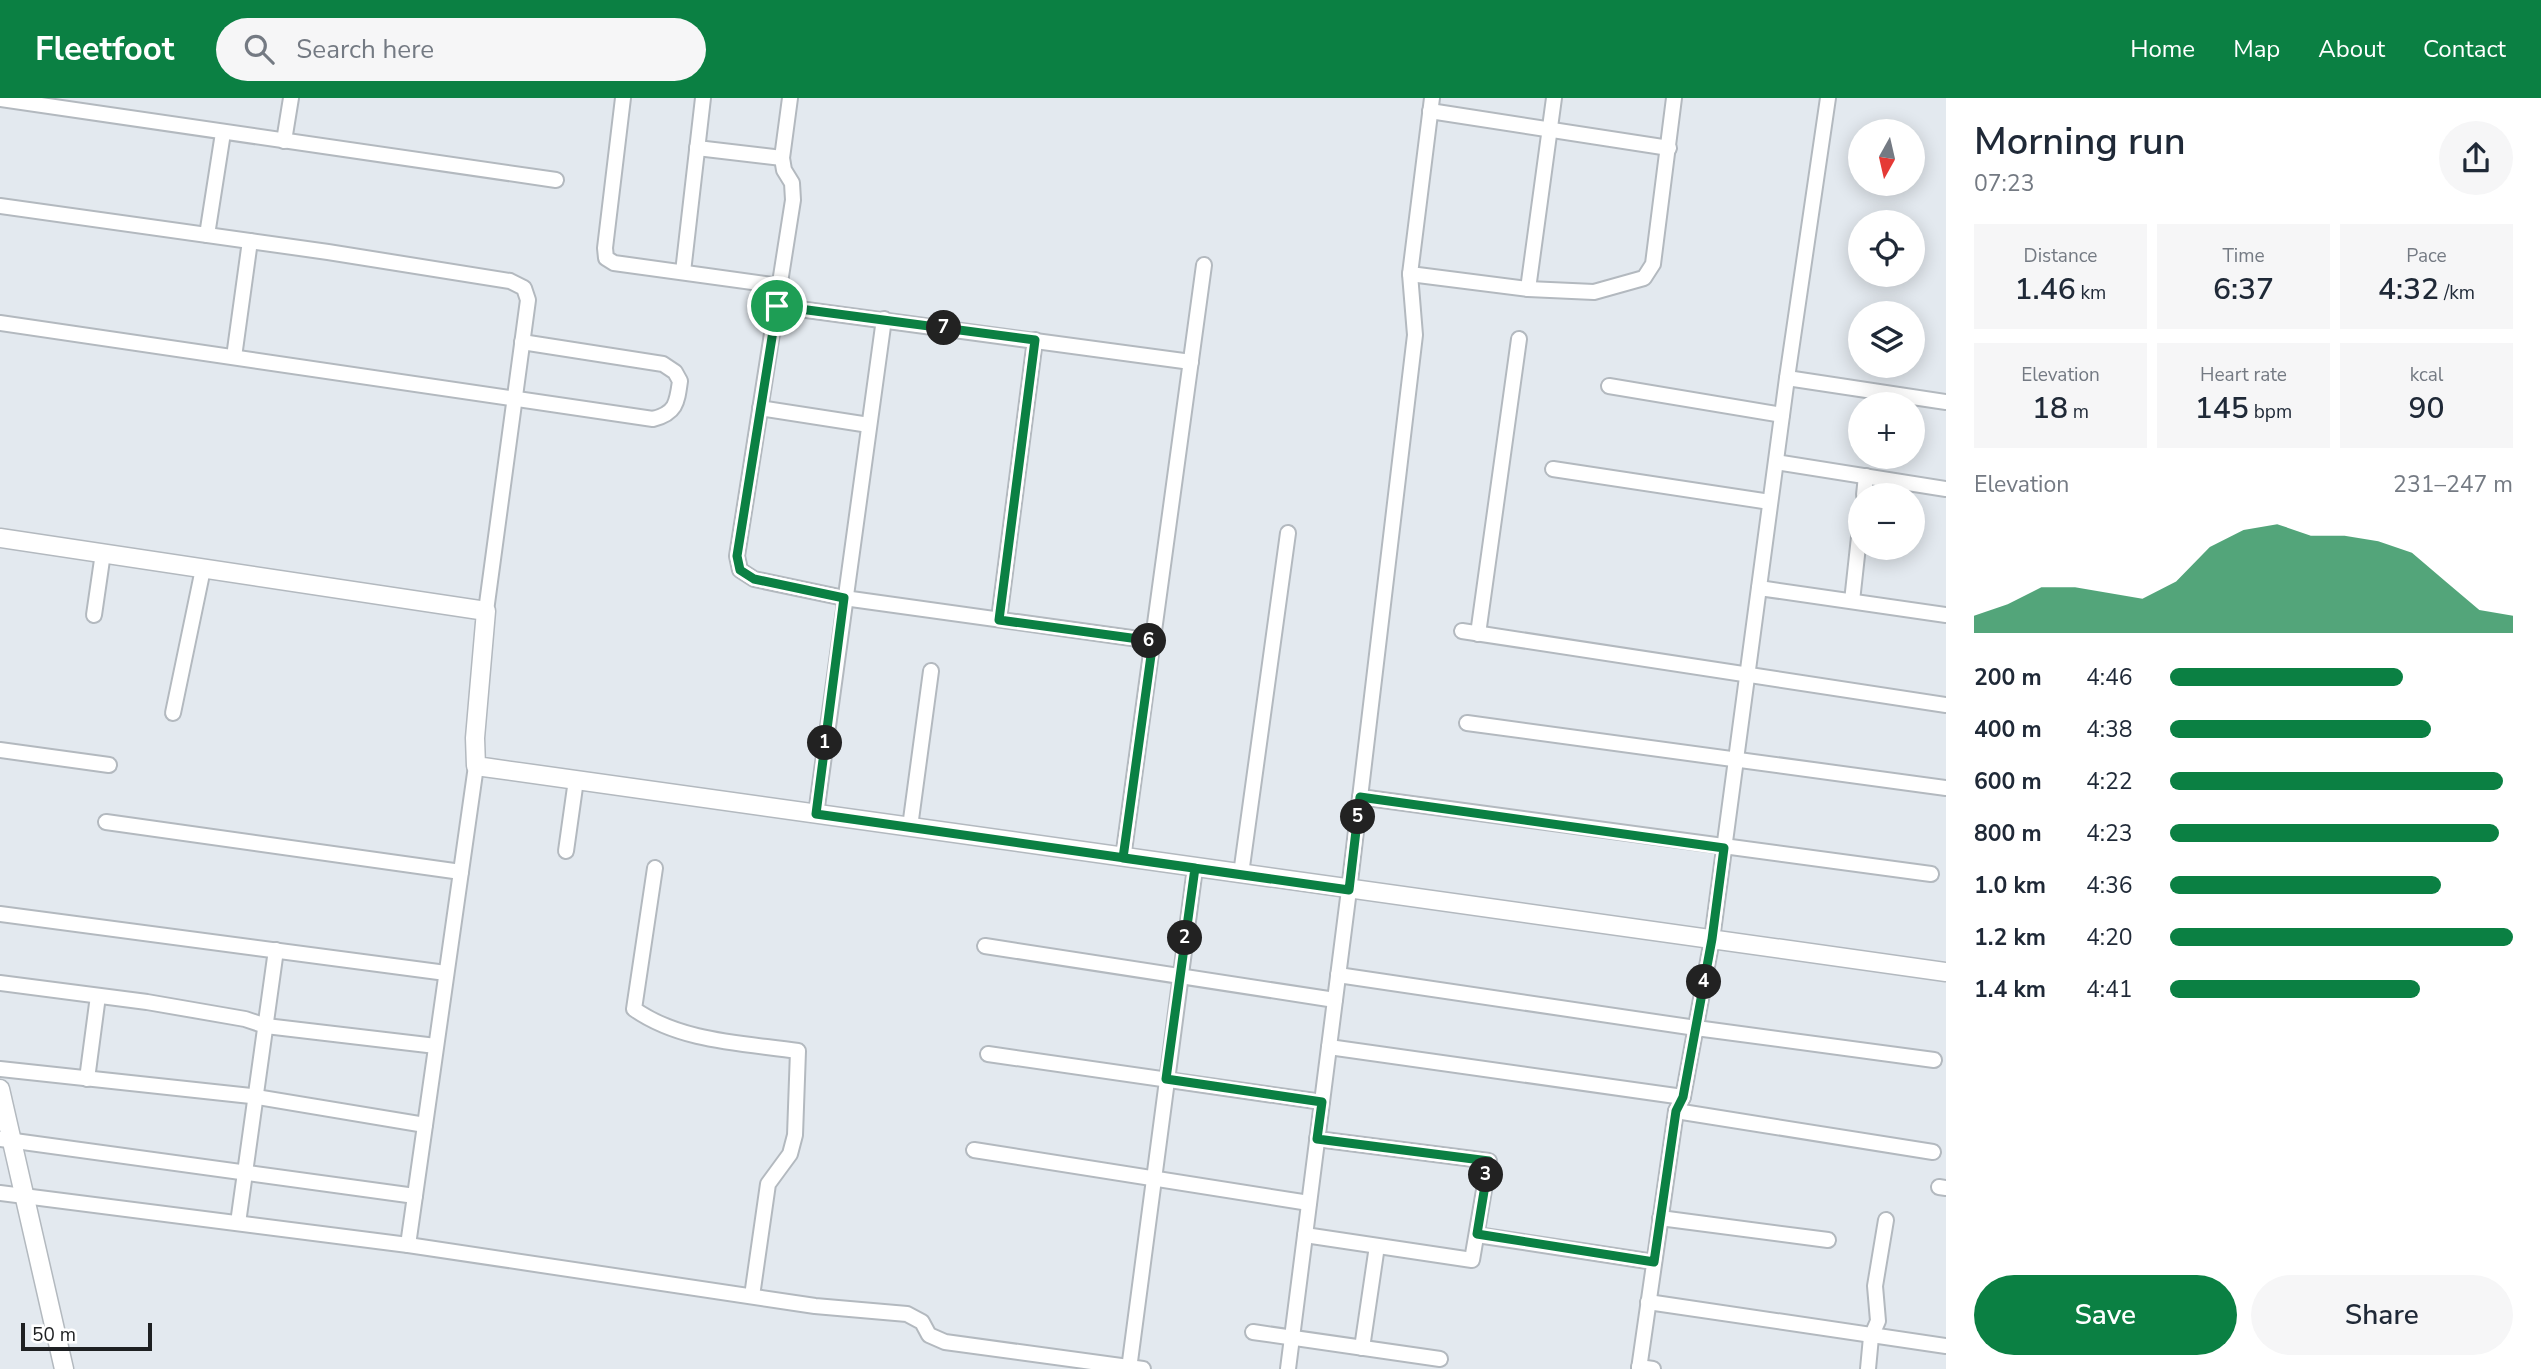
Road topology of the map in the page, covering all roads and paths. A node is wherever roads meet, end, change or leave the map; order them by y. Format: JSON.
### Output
{"nodes":[{"id":1,"x":291,"y":98,"type":"edge"},
{"id":2,"x":623,"y":98,"type":"edge"},
{"id":3,"x":703,"y":98,"type":"edge"},
{"id":4,"x":790,"y":98,"type":"edge"},
{"id":5,"x":1554,"y":98,"type":"edge"},
{"id":6,"x":1674,"y":98,"type":"edge"},
{"id":7,"x":1828,"y":98,"type":"edge"},
{"id":8,"x":0,"y":99,"type":"edge"},
{"id":9,"x":1431,"y":104,"type":"edge"},
{"id":10,"x":1549,"y":131,"type":"junction"},
{"id":11,"x":223,"y":133,"type":"junction"},
{"id":12,"x":285,"y":141,"type":"junction"},
{"id":13,"x":697,"y":148,"type":"junction"},
{"id":14,"x":1669,"y":148,"type":"junction"},
{"id":15,"x":782,"y":158,"type":"junction"},
{"id":16,"x":556,"y":180,"type":"dead end"},
{"id":17,"x":0,"y":206,"type":"edge"},
{"id":18,"x":208,"y":235,"type":"junction"},
{"id":19,"x":250,"y":241,"type":"junction"},
{"id":20,"x":1204,"y":265,"type":"dead end"},
{"id":21,"x":683,"y":272,"type":"junction"},
{"id":22,"x":1410,"y":274,"type":"junction"},
{"id":23,"x":780,"y":286,"type":"junction"},
{"id":24,"x":1528,"y":289,"type":"junction"},
{"id":25,"x":777,"y":306,"type":"junction"},
{"id":26,"x":884,"y":319,"type":"junction"},
{"id":27,"x":0,"y":323,"type":"edge"},
{"id":28,"x":1519,"y":339,"type":"dead end"},
{"id":29,"x":1035,"y":340,"type":"junction"},
{"id":30,"x":522,"y":342,"type":"junction"},
{"id":31,"x":234,"y":357,"type":"junction"},
{"id":32,"x":1191,"y":362,"type":"junction"},
{"id":33,"x":1787,"y":378,"type":"junction"},
{"id":34,"x":1609,"y":386,"type":"dead end"},
{"id":35,"x":515,"y":398,"type":"junction"},
{"id":36,"x":1946,"y":402,"type":"edge"},
{"id":37,"x":760,"y":408,"type":"junction"},
{"id":38,"x":1782,"y":415,"type":"junction"},
{"id":39,"x":869,"y":425,"type":"junction"},
{"id":40,"x":1776,"y":462,"type":"junction"},
{"id":41,"x":1553,"y":469,"type":"dead end"},
{"id":42,"x":1866,"y":476,"type":"junction"},
{"id":43,"x":1865,"y":483,"type":"edge"},
{"id":44,"x":1946,"y":489,"type":"edge"},
{"id":45,"x":1770,"y":502,"type":"junction"},
{"id":46,"x":1288,"y":533,"type":"dead end"},
{"id":47,"x":0,"y":538,"type":"edge"},
{"id":48,"x":103,"y":553,"type":"junction"},
{"id":49,"x":1856,"y":560,"type":"edge"},
{"id":50,"x":203,"y":569,"type":"junction"},
{"id":51,"x":1759,"y":588,"type":"junction"},
{"id":52,"x":844,"y":598,"type":"junction"},
{"id":53,"x":1852,"y":601,"type":"junction"},
{"id":54,"x":486,"y":611,"type":"junction"},
{"id":55,"x":94,"y":615,"type":"dead end"},
{"id":56,"x":1946,"y":615,"type":"edge"},
{"id":57,"x":999,"y":620,"type":"junction"},
{"id":58,"x":1462,"y":631,"type":"dead end"},
{"id":59,"x":1478,"y":634,"type":"junction"},
{"id":60,"x":1153,"y":641,"type":"junction"},
{"id":61,"x":931,"y":671,"type":"dead end"},
{"id":62,"x":1748,"y":674,"type":"junction"},
{"id":63,"x":1946,"y":705,"type":"edge"},
{"id":64,"x":173,"y":713,"type":"dead end"},
{"id":65,"x":1467,"y":723,"type":"dead end"},
{"id":66,"x":0,"y":750,"type":"edge"},
{"id":67,"x":1736,"y":761,"type":"junction"},
{"id":68,"x":109,"y":765,"type":"dead end"},
{"id":69,"x":477,"y":766,"type":"junction"},
{"id":70,"x":576,"y":780,"type":"junction"},
{"id":71,"x":1946,"y":789,"type":"edge"},
{"id":72,"x":1360,"y":797,"type":"junction"},
{"id":73,"x":816,"y":814,"type":"junction"},
{"id":74,"x":106,"y":822,"type":"dead end"},
{"id":75,"x":910,"y":827,"type":"junction"},
{"id":76,"x":1724,"y":848,"type":"junction"},
{"id":77,"x":566,"y":850,"type":"dead end"},
{"id":78,"x":1123,"y":858,"type":"junction"},
{"id":79,"x":655,"y":868,"type":"dead end"},
{"id":80,"x":1195,"y":868,"type":"junction"},
{"id":81,"x":461,"y":872,"type":"junction"},
{"id":82,"x":1241,"y":874,"type":"junction"},
{"id":83,"x":1931,"y":874,"type":"dead end"},
{"id":84,"x":1349,"y":890,"type":"junction"},
{"id":85,"x":0,"y":914,"type":"edge"},
{"id":86,"x":1712,"y":939,"type":"junction"},
{"id":87,"x":985,"y":946,"type":"dead end"},
{"id":88,"x":276,"y":950,"type":"junction"},
{"id":89,"x":1946,"y":972,"type":"edge"},
{"id":90,"x":446,"y":973,"type":"junction"},
{"id":91,"x":1338,"y":975,"type":"junction"},
{"id":92,"x":1180,"y":976,"type":"junction"},
{"id":93,"x":0,"y":983,"type":"edge"},
{"id":94,"x":98,"y":996,"type":"junction"},
{"id":95,"x":1335,"y":1000,"type":"junction"},
{"id":96,"x":266,"y":1026,"type":"junction"},
{"id":97,"x":1696,"y":1028,"type":"junction"},
{"id":98,"x":436,"y":1046,"type":"junction"},
{"id":99,"x":1329,"y":1046,"type":"junction"},
{"id":100,"x":988,"y":1054,"type":"dead end"},
{"id":101,"x":1934,"y":1060,"type":"dead end"},
{"id":102,"x":0,"y":1069,"type":"edge"},
{"id":103,"x":87,"y":1079,"type":"junction"},
{"id":104,"x":1166,"y":1079,"type":"junction"},
{"id":105,"x":0,"y":1089,"type":"edge"},
{"id":106,"x":256,"y":1097,"type":"junction"},
{"id":107,"x":1683,"y":1097,"type":"junction"},
{"id":108,"x":1322,"y":1102,"type":"junction"},
{"id":109,"x":1676,"y":1111,"type":"junction"},
{"id":110,"x":425,"y":1125,"type":"junction"},
{"id":111,"x":1317,"y":1139,"type":"junction"},
{"id":112,"x":6,"y":1140,"type":"edge"},
{"id":113,"x":974,"y":1150,"type":"dead end"},
{"id":114,"x":1933,"y":1152,"type":"dead end"},
{"id":115,"x":246,"y":1173,"type":"junction"},
{"id":116,"x":1153,"y":1178,"type":"junction"},
{"id":117,"x":0,"y":1193,"type":"edge"},
{"id":118,"x":415,"y":1196,"type":"junction"},
{"id":119,"x":25,"y":1197,"type":"junction"},
{"id":120,"x":1309,"y":1203,"type":"junction"},
{"id":121,"x":1660,"y":1218,"type":"junction"},
{"id":122,"x":1886,"y":1220,"type":"dead end"},
{"id":123,"x":238,"y":1223,"type":"junction"},
{"id":124,"x":1477,"y":1234,"type":"junction"},
{"id":125,"x":1305,"y":1235,"type":"junction"},
{"id":126,"x":1828,"y":1240,"type":"dead end"},
{"id":127,"x":408,"y":1245,"type":"junction"},
{"id":128,"x":1377,"y":1246,"type":"junction"},
{"id":129,"x":1654,"y":1262,"type":"junction"},
{"id":130,"x":751,"y":1296,"type":"junction"},
{"id":131,"x":1648,"y":1302,"type":"junction"},
{"id":132,"x":1252,"y":1332,"type":"dead end"},
{"id":133,"x":1871,"y":1337,"type":"junction"},
{"id":134,"x":1292,"y":1339,"type":"junction"},
{"id":135,"x":1946,"y":1346,"type":"edge"},
{"id":136,"x":1362,"y":1348,"type":"junction"},
{"id":137,"x":1440,"y":1359,"type":"dead end"},
{"id":138,"x":1134,"y":1368,"type":"edge"},
{"id":139,"x":1643,"y":1368,"type":"edge"},
{"id":140,"x":64,"y":1369,"type":"edge"},
{"id":141,"x":1288,"y":1369,"type":"edge"},
{"id":142,"x":1868,"y":1369,"type":"edge"}],
"edges":[{"from":1,"to":12,"type":"street"},
{"from":2,"to":21,"type":"street"},
{"from":3,"to":13,"type":"street"},
{"from":4,"to":15,"type":"street"},
{"from":5,"to":10,"type":"street"},
{"from":6,"to":14,"type":"street"},
{"from":7,"to":33,"type":"street"},
{"from":8,"to":11,"type":"street"},
{"from":9,"to":10,"type":"street"},
{"from":9,"to":22,"type":"street"},
{"from":10,"to":14,"type":"street"},
{"from":10,"to":24,"type":"street"},
{"from":11,"to":12,"type":"street"},
{"from":11,"to":18,"type":"street"},
{"from":12,"to":16,"type":"street"},
{"from":13,"to":15,"type":"street"},
{"from":13,"to":21,"type":"street"},
{"from":14,"to":24,"type":"street"},
{"from":15,"to":23,"type":"street"},
{"from":17,"to":18,"type":"street"},
{"from":18,"to":19,"type":"street"},
{"from":19,"to":30,"type":"street"},
{"from":19,"to":31,"type":"street"},
{"from":20,"to":32,"type":"street"},
{"from":21,"to":23,"type":"street"},
{"from":22,"to":24,"type":"street"},
{"from":22,"to":72,"type":"street"},
{"from":23,"to":25,"type":"street"},
{"from":25,"to":26,"type":"street"},
{"from":25,"to":37,"type":"street"},
{"from":26,"to":29,"type":"street"},
{"from":26,"to":39,"type":"street"},
{"from":27,"to":31,"type":"street"},
{"from":28,"to":59,"type":"street"},
{"from":29,"to":32,"type":"street"},
{"from":29,"to":57,"type":"street"},
{"from":30,"to":35,"type":"street"},
{"from":30,"to":35,"type":"street"},
{"from":31,"to":35,"type":"street"},
{"from":32,"to":60,"type":"street"},
{"from":33,"to":36,"type":"street"},
{"from":33,"to":38,"type":"street"},
{"from":34,"to":38,"type":"street"},
{"from":35,"to":54,"type":"street"},
{"from":37,"to":39,"type":"street"},
{"from":37,"to":52,"type":"street"},
{"from":38,"to":40,"type":"street"},
{"from":39,"to":52,"type":"street"},
{"from":40,"to":42,"type":"street"},
{"from":40,"to":45,"type":"street"},
{"from":41,"to":45,"type":"street"},
{"from":42,"to":43,"type":"street"},
{"from":42,"to":44,"type":"street"},
{"from":45,"to":51,"type":"street"},
{"from":46,"to":82,"type":"street"},
{"from":47,"to":48,"type":"street"},
{"from":48,"to":50,"type":"street"},
{"from":48,"to":55,"type":"street"},
{"from":49,"to":53,"type":"street"},
{"from":50,"to":54,"type":"street"},
{"from":50,"to":64,"type":"street"},
{"from":51,"to":53,"type":"street"},
{"from":51,"to":62,"type":"street"},
{"from":52,"to":57,"type":"street"},
{"from":52,"to":73,"type":"street"},
{"from":53,"to":56,"type":"street"},
{"from":54,"to":69,"type":"street"},
{"from":57,"to":60,"type":"street"},
{"from":58,"to":59,"type":"street"},
{"from":59,"to":62,"type":"street"},
{"from":60,"to":78,"type":"street"},
{"from":61,"to":75,"type":"street"},
{"from":62,"to":63,"type":"street"},
{"from":62,"to":67,"type":"street"},
{"from":65,"to":67,"type":"street"},
{"from":66,"to":68,"type":"street"},
{"from":67,"to":71,"type":"street"},
{"from":67,"to":76,"type":"street"},
{"from":69,"to":70,"type":"street"},
{"from":69,"to":81,"type":"street"},
{"from":70,"to":73,"type":"street"},
{"from":70,"to":77,"type":"street"},
{"from":72,"to":76,"type":"street"},
{"from":72,"to":84,"type":"street"},
{"from":73,"to":75,"type":"street"},
{"from":74,"to":81,"type":"street"},
{"from":75,"to":78,"type":"street"},
{"from":76,"to":83,"type":"street"},
{"from":76,"to":86,"type":"street"},
{"from":78,"to":80,"type":"street"},
{"from":79,"to":130,"type":"street"},
{"from":80,"to":82,"type":"street"},
{"from":80,"to":92,"type":"street"},
{"from":81,"to":90,"type":"street"},
{"from":82,"to":84,"type":"street"},
{"from":84,"to":86,"type":"street"},
{"from":84,"to":91,"type":"street"},
{"from":85,"to":88,"type":"street"},
{"from":86,"to":89,"type":"street"},
{"from":86,"to":97,"type":"street"},
{"from":87,"to":92,"type":"street"},
{"from":88,"to":90,"type":"street"},
{"from":88,"to":96,"type":"street"},
{"from":90,"to":98,"type":"street"},
{"from":91,"to":95,"type":"street"},
{"from":91,"to":97,"type":"street"},
{"from":92,"to":95,"type":"street"},
{"from":92,"to":104,"type":"street"},
{"from":93,"to":94,"type":"street"},
{"from":94,"to":96,"type":"street"},
{"from":94,"to":103,"type":"street"},
{"from":95,"to":99,"type":"street"},
{"from":96,"to":98,"type":"street"},
{"from":96,"to":106,"type":"street"},
{"from":97,"to":101,"type":"street"},
{"from":97,"to":107,"type":"street"},
{"from":98,"to":110,"type":"street"},
{"from":99,"to":107,"type":"street"},
{"from":99,"to":108,"type":"street"},
{"from":100,"to":104,"type":"street"},
{"from":102,"to":103,"type":"street"},
{"from":103,"to":106,"type":"street"},
{"from":104,"to":108,"type":"street"},
{"from":104,"to":116,"type":"street"},
{"from":105,"to":112,"type":"street"},
{"from":106,"to":110,"type":"street"},
{"from":106,"to":115,"type":"street"},
{"from":107,"to":109,"type":"street"},
{"from":108,"to":111,"type":"street"},
{"from":109,"to":114,"type":"street"},
{"from":109,"to":121,"type":"street"},
{"from":110,"to":118,"type":"street"},
{"from":111,"to":120,"type":"street"},
{"from":111,"to":124,"type":"street"},
{"from":112,"to":115,"type":"street"},
{"from":112,"to":119,"type":"street"},
{"from":113,"to":116,"type":"street"},
{"from":115,"to":118,"type":"street"},
{"from":115,"to":123,"type":"street"},
{"from":116,"to":120,"type":"street"},
{"from":116,"to":138,"type":"street"},
{"from":117,"to":119,"type":"street"},
{"from":118,"to":127,"type":"street"},
{"from":119,"to":123,"type":"street"},
{"from":119,"to":140,"type":"street"},
{"from":120,"to":125,"type":"street"},
{"from":121,"to":126,"type":"street"},
{"from":121,"to":129,"type":"street"},
{"from":122,"to":133,"type":"street"},
{"from":123,"to":127,"type":"street"},
{"from":124,"to":128,"type":"street"},
{"from":124,"to":129,"type":"street"},
{"from":125,"to":128,"type":"street"},
{"from":125,"to":134,"type":"street"},
{"from":127,"to":130,"type":"street"},
{"from":128,"to":136,"type":"street"},
{"from":129,"to":131,"type":"street"},
{"from":130,"to":138,"type":"street"},
{"from":131,"to":133,"type":"street"},
{"from":131,"to":139,"type":"street"},
{"from":132,"to":134,"type":"street"},
{"from":133,"to":135,"type":"street"},
{"from":133,"to":142,"type":"street"},
{"from":134,"to":136,"type":"street"},
{"from":134,"to":141,"type":"street"},
{"from":136,"to":137,"type":"street"}]}
